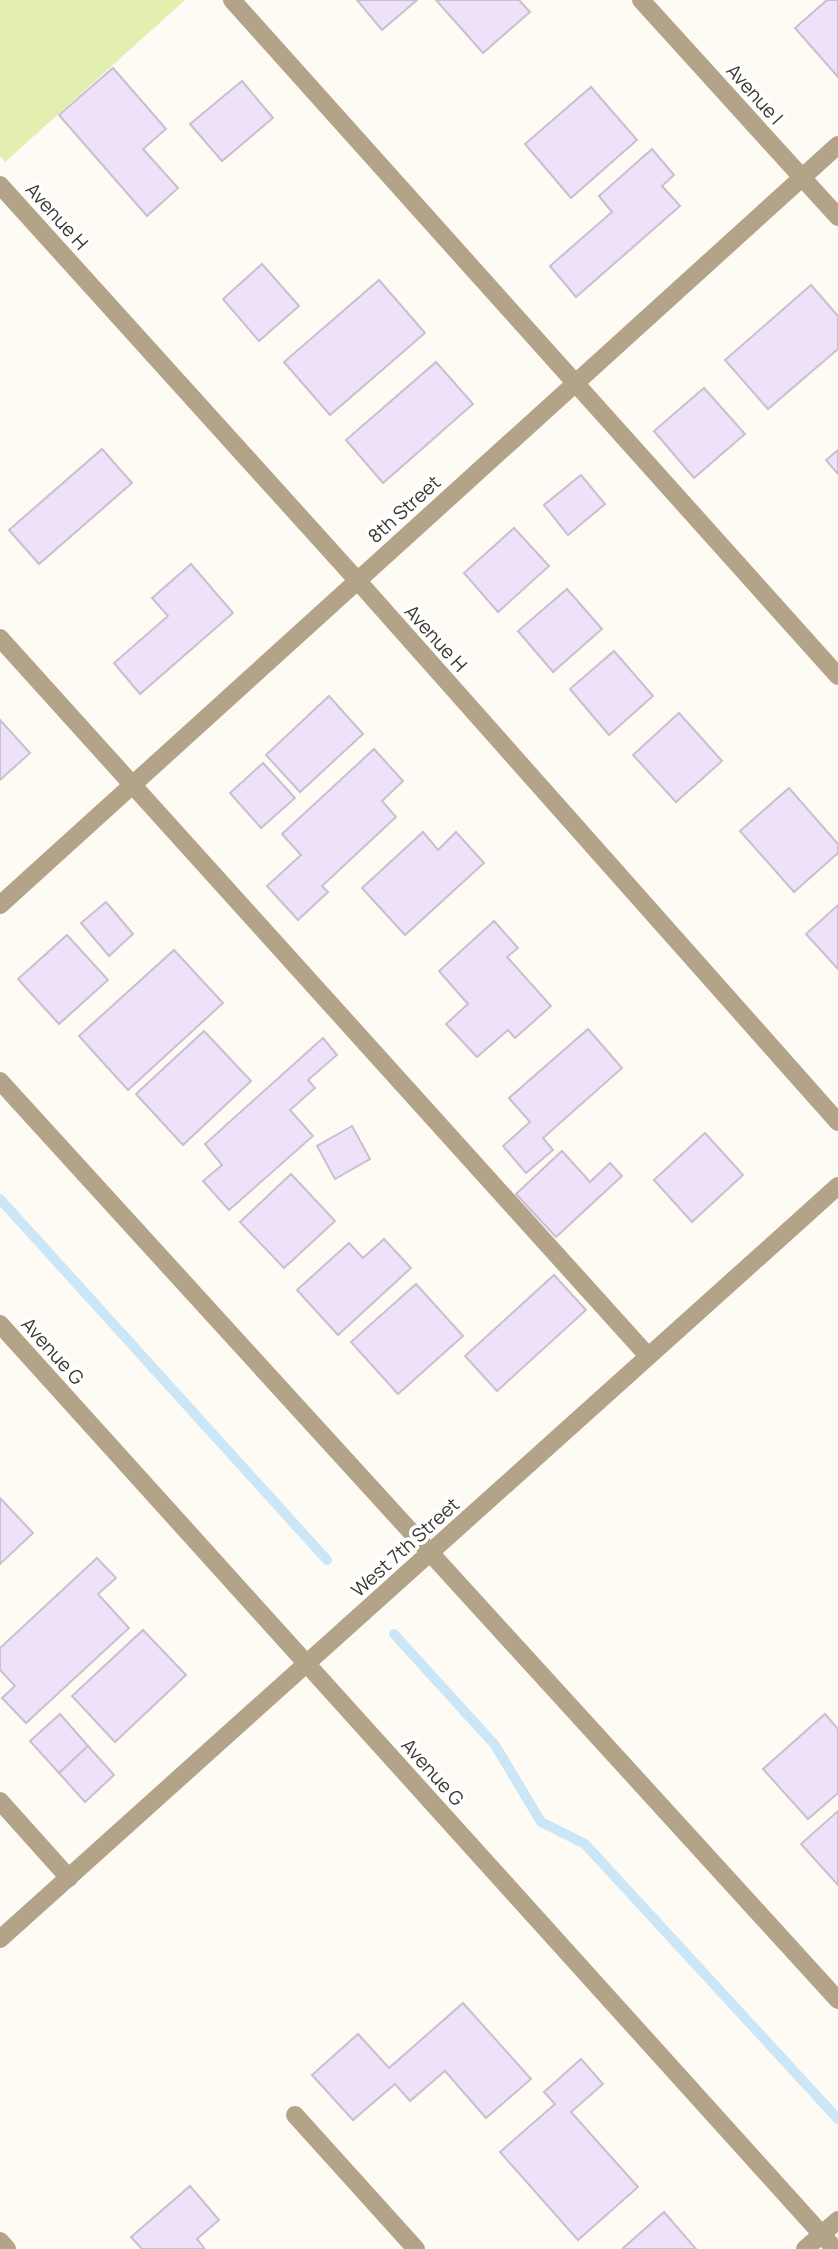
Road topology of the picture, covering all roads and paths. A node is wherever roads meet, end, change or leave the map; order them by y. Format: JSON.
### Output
{"nodes":[{"id":1,"x":232,"y":0,"type":"edge"},
{"id":2,"x":641,"y":0,"type":"edge"},
{"id":3,"x":838,"y":145,"type":"edge"},
{"id":4,"x":803,"y":177,"type":"junction"},
{"id":5,"x":0,"y":185,"type":"edge"},
{"id":6,"x":838,"y":217,"type":"edge"},
{"id":7,"x":575,"y":383,"type":"junction"},
{"id":8,"x":357,"y":580,"type":"junction"},
{"id":9,"x":0,"y":638,"type":"edge"},
{"id":10,"x":838,"y":676,"type":"edge"},
{"id":11,"x":132,"y":785,"type":"junction"},
{"id":12,"x":0,"y":905,"type":"edge"},
{"id":13,"x":0,"y":1081,"type":"edge"},
{"id":14,"x":838,"y":1122,"type":"edge"},
{"id":15,"x":838,"y":1186,"type":"edge"},
{"id":16,"x":0,"y":1324,"type":"edge"},
{"id":17,"x":648,"y":1356,"type":"junction"},
{"id":18,"x":430,"y":1553,"type":"junction"},
{"id":19,"x":307,"y":1663,"type":"junction"},
{"id":20,"x":0,"y":1801,"type":"edge"},
{"id":21,"x":69,"y":1878,"type":"junction"},
{"id":22,"x":0,"y":1939,"type":"edge"},
{"id":23,"x":838,"y":2000,"type":"edge"},
{"id":24,"x":295,"y":2115,"type":"dead end"},
{"id":25,"x":838,"y":2220,"type":"edge"},
{"id":26,"x":822,"y":2234,"type":"junction"},
{"id":27,"x":0,"y":2241,"type":"edge"},
{"id":28,"x":7,"y":2249,"type":"edge"},
{"id":29,"x":416,"y":2249,"type":"edge"},
{"id":30,"x":805,"y":2249,"type":"edge"},
{"id":31,"x":835,"y":2249,"type":"edge"}],
"edges":[{"from":1,"to":7,"type":"street"},
{"from":2,"to":4,"type":"street","name":"Avenue I"},
{"from":3,"to":4,"type":"street","name":"8th Street"},
{"from":4,"to":6,"type":"street","name":"Avenue I"},
{"from":4,"to":7,"type":"street","name":"8th Street"},
{"from":5,"to":8,"type":"street","name":"Avenue H"},
{"from":7,"to":8,"type":"street","name":"8th Street"},
{"from":7,"to":10,"type":"street"},
{"from":8,"to":11,"type":"street","name":"8th Street"},
{"from":8,"to":14,"type":"street","name":"Avenue H"},
{"from":9,"to":11,"type":"street"},
{"from":11,"to":12,"type":"street","name":"8th Street"},
{"from":11,"to":17,"type":"street"},
{"from":13,"to":18,"type":"street"},
{"from":15,"to":17,"type":"street","name":"West 7th Street"},
{"from":16,"to":19,"type":"street","name":"Avenue G"},
{"from":17,"to":18,"type":"street","name":"West 7th Street"},
{"from":18,"to":19,"type":"street","name":"West 7th Street"},
{"from":18,"to":23,"type":"street"},
{"from":19,"to":21,"type":"street","name":"West 7th Street"},
{"from":19,"to":26,"type":"street","name":"Avenue G"},
{"from":20,"to":21,"type":"street"},
{"from":21,"to":22,"type":"street","name":"West 7th Street"},
{"from":24,"to":29,"type":"street"},
{"from":25,"to":26,"type":"street"},
{"from":26,"to":30,"type":"street"},
{"from":26,"to":31,"type":"street","name":"Avenue G"},
{"from":27,"to":28,"type":"street"}]}
